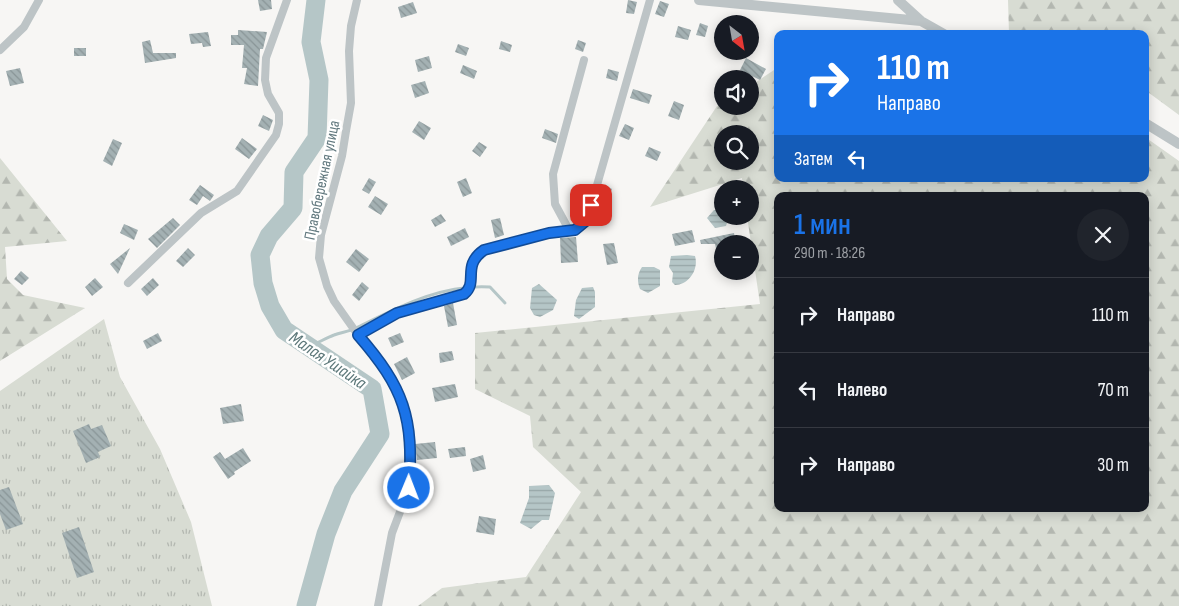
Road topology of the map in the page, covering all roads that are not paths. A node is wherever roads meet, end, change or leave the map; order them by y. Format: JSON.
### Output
{"nodes":[{"id":1,"x":39,"y":0,"type":"edge"},
{"id":2,"x":287,"y":0,"type":"edge"},
{"id":3,"x":357,"y":0,"type":"edge"},
{"id":4,"x":650,"y":0,"type":"edge"},
{"id":5,"x":699,"y":0,"type":"edge"},
{"id":6,"x":898,"y":0,"type":"edge"},
{"id":7,"x":921,"y":21,"type":"junction"},
{"id":8,"x":937,"y":30,"type":"edge"},
{"id":9,"x":0,"y":50,"type":"edge"},
{"id":10,"x":584,"y":60,"type":"dead end"},
{"id":11,"x":1149,"y":125,"type":"edge"},
{"id":12,"x":1179,"y":144,"type":"edge"},
{"id":13,"x":569,"y":230,"type":"junction"},
{"id":14,"x":128,"y":283,"type":"dead end"},
{"id":15,"x":358,"y":335,"type":"junction"},
{"id":16,"x":378,"y":606,"type":"edge"}],
"edges":[{"from":1,"to":9,"type":"street"},
{"from":2,"to":14,"type":"street"},
{"from":3,"to":15,"type":"street","name":"Правобережная улица"},
{"from":4,"to":13,"type":"street"},
{"from":5,"to":7,"type":"street"},
{"from":6,"to":7,"type":"street"},
{"from":7,"to":8,"type":"street"},
{"from":10,"to":13,"type":"street"},
{"from":11,"to":12,"type":"street"},
{"from":13,"to":15,"type":"street"},
{"from":15,"to":16,"type":"street","name":"Правобережная улица"}]}
